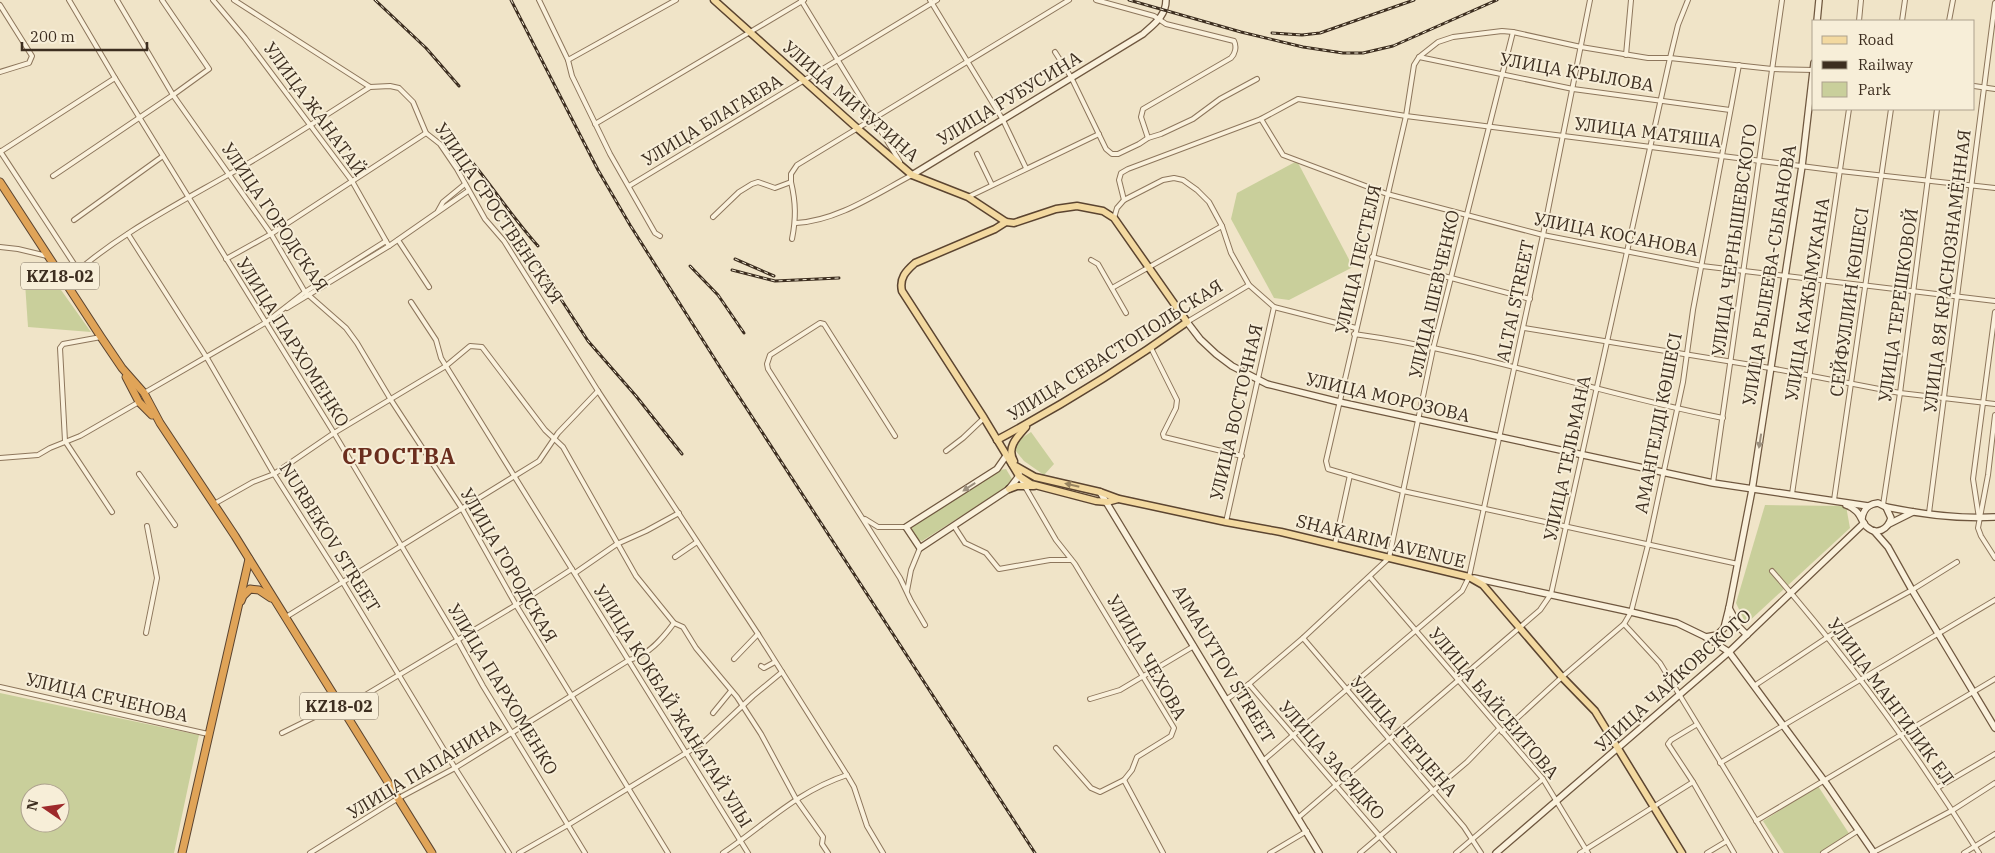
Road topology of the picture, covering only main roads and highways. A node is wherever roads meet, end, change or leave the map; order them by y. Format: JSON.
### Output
{"nodes":[{"id":1,"x":714,"y":0,"type":"edge"},
{"id":2,"x":0,"y":182,"type":"edge"},
{"id":3,"x":1006,"y":222,"type":"junction"},
{"id":4,"x":1187,"y":322,"type":"joint"},
{"id":5,"x":1030,"y":422,"type":"junction"},
{"id":6,"x":997,"y":440,"type":"junction"},
{"id":7,"x":1015,"y":465,"type":"junction"},
{"id":8,"x":1019,"y":476,"type":"joint"},
{"id":9,"x":1041,"y":487,"type":"junction"},
{"id":10,"x":1009,"y":489,"type":"road end"},
{"id":11,"x":1119,"y":499,"type":"junction"},
{"id":12,"x":235,"y":536,"type":"junction"},
{"id":13,"x":249,"y":559,"type":"junction"},
{"id":14,"x":245,"y":576,"type":"junction"},
{"id":15,"x":236,"y":613,"type":"junction"},
{"id":16,"x":284,"y":614,"type":"junction"},
{"id":17,"x":432,"y":852,"type":"edge"},
{"id":18,"x":182,"y":853,"type":"edge"},
{"id":19,"x":1682,"y":853,"type":"edge"}],
"edges":[{"from":1,"to":3,"type":"main road","name":"УЛИЦА МИЧУРИНА"},
{"from":2,"to":12,"type":"highway","number":"KZ18-02"},
{"from":3,"to":4,"type":"main road","name":"УЛИЦА МОРОЗОВА"},
{"from":3,"to":6,"type":"main road","name":"УЛИЦА ЧЕХОВА"},
{"from":4,"to":5,"type":"main road","name":"УЛИЦА СЕВАСТОПОЛЬСКАЯ"},
{"from":5,"to":6,"type":"main road","name":"УЛИЦА СЕВАСТОПОЛЬСКАЯ"},
{"from":5,"to":7,"type":"main road"},
{"from":6,"to":7,"type":"main road","name":"УЛИЦА ЧЕХОВА"},
{"from":7,"to":8,"type":"main road","name":"УЛИЦА ЧЕХОВА"},
{"from":11,"to":7,"type":"main road","name":"SHAKARIM AVENUE","one_way":true},
{"from":8,"to":9,"type":"main road","name":"SHAKARIM AVENUE"},
{"from":9,"to":10,"type":"main road"},
{"from":9,"to":11,"type":"main road","name":"SHAKARIM AVENUE"},
{"from":11,"to":19,"type":"main road","name":"SHAKARIM AVENUE"},
{"from":12,"to":13,"type":"highway","number":"KZ18-02"},
{"from":12,"to":14,"type":"highway"},
{"from":13,"to":14,"type":"highway"},
{"from":13,"to":16,"type":"highway","number":"KZ18-02"},
{"from":14,"to":15,"type":"highway"},
{"from":15,"to":16,"type":"highway"},
{"from":15,"to":18,"type":"highway"},
{"from":16,"to":17,"type":"highway","number":"KZ18-02"}]}
